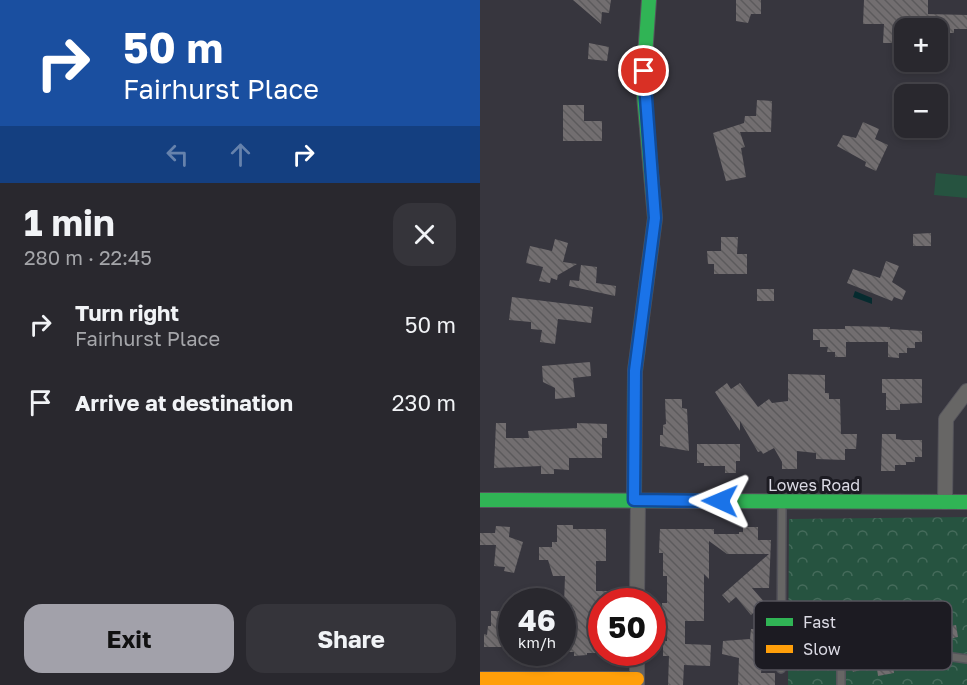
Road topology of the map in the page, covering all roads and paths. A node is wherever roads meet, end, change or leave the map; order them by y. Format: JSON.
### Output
{"nodes":[{"id":1,"x":650,"y":0,"type":"edge"},
{"id":2,"x":967,"y":391,"type":"edge"},
{"id":3,"x":480,"y":500,"type":"edge"},
{"id":4,"x":636,"y":500,"type":"junction"},
{"id":5,"x":782,"y":502,"type":"junction"},
{"id":6,"x":945,"y":502,"type":"junction"},
{"id":7,"x":967,"y":502,"type":"edge"},
{"id":8,"x":637,"y":588,"type":"edge"},
{"id":9,"x":781,"y":601,"type":"edge"},
{"id":10,"x":952,"y":657,"type":"edge"},
{"id":11,"x":967,"y":659,"type":"edge"},
{"id":12,"x":637,"y":666,"type":"edge"},
{"id":13,"x":480,"y":679,"type":"edge"},
{"id":14,"x":637,"y":682,"type":"edge"}],
"edges":[{"from":1,"to":4,"type":"street"},
{"from":2,"to":6,"type":"street"},
{"from":3,"to":4,"type":"street","name":"Lowes Road"},
{"from":4,"to":5,"type":"street","name":"Lowes Road"},
{"from":4,"to":8,"type":"street"},
{"from":5,"to":6,"type":"street","name":"Lowes Road"},
{"from":5,"to":9,"type":"lane"},
{"from":6,"to":7,"type":"street","name":"Lowes Road"},
{"from":10,"to":11,"type":"lane"},
{"from":12,"to":14,"type":"street"},
{"from":13,"to":14,"type":"street"}]}
